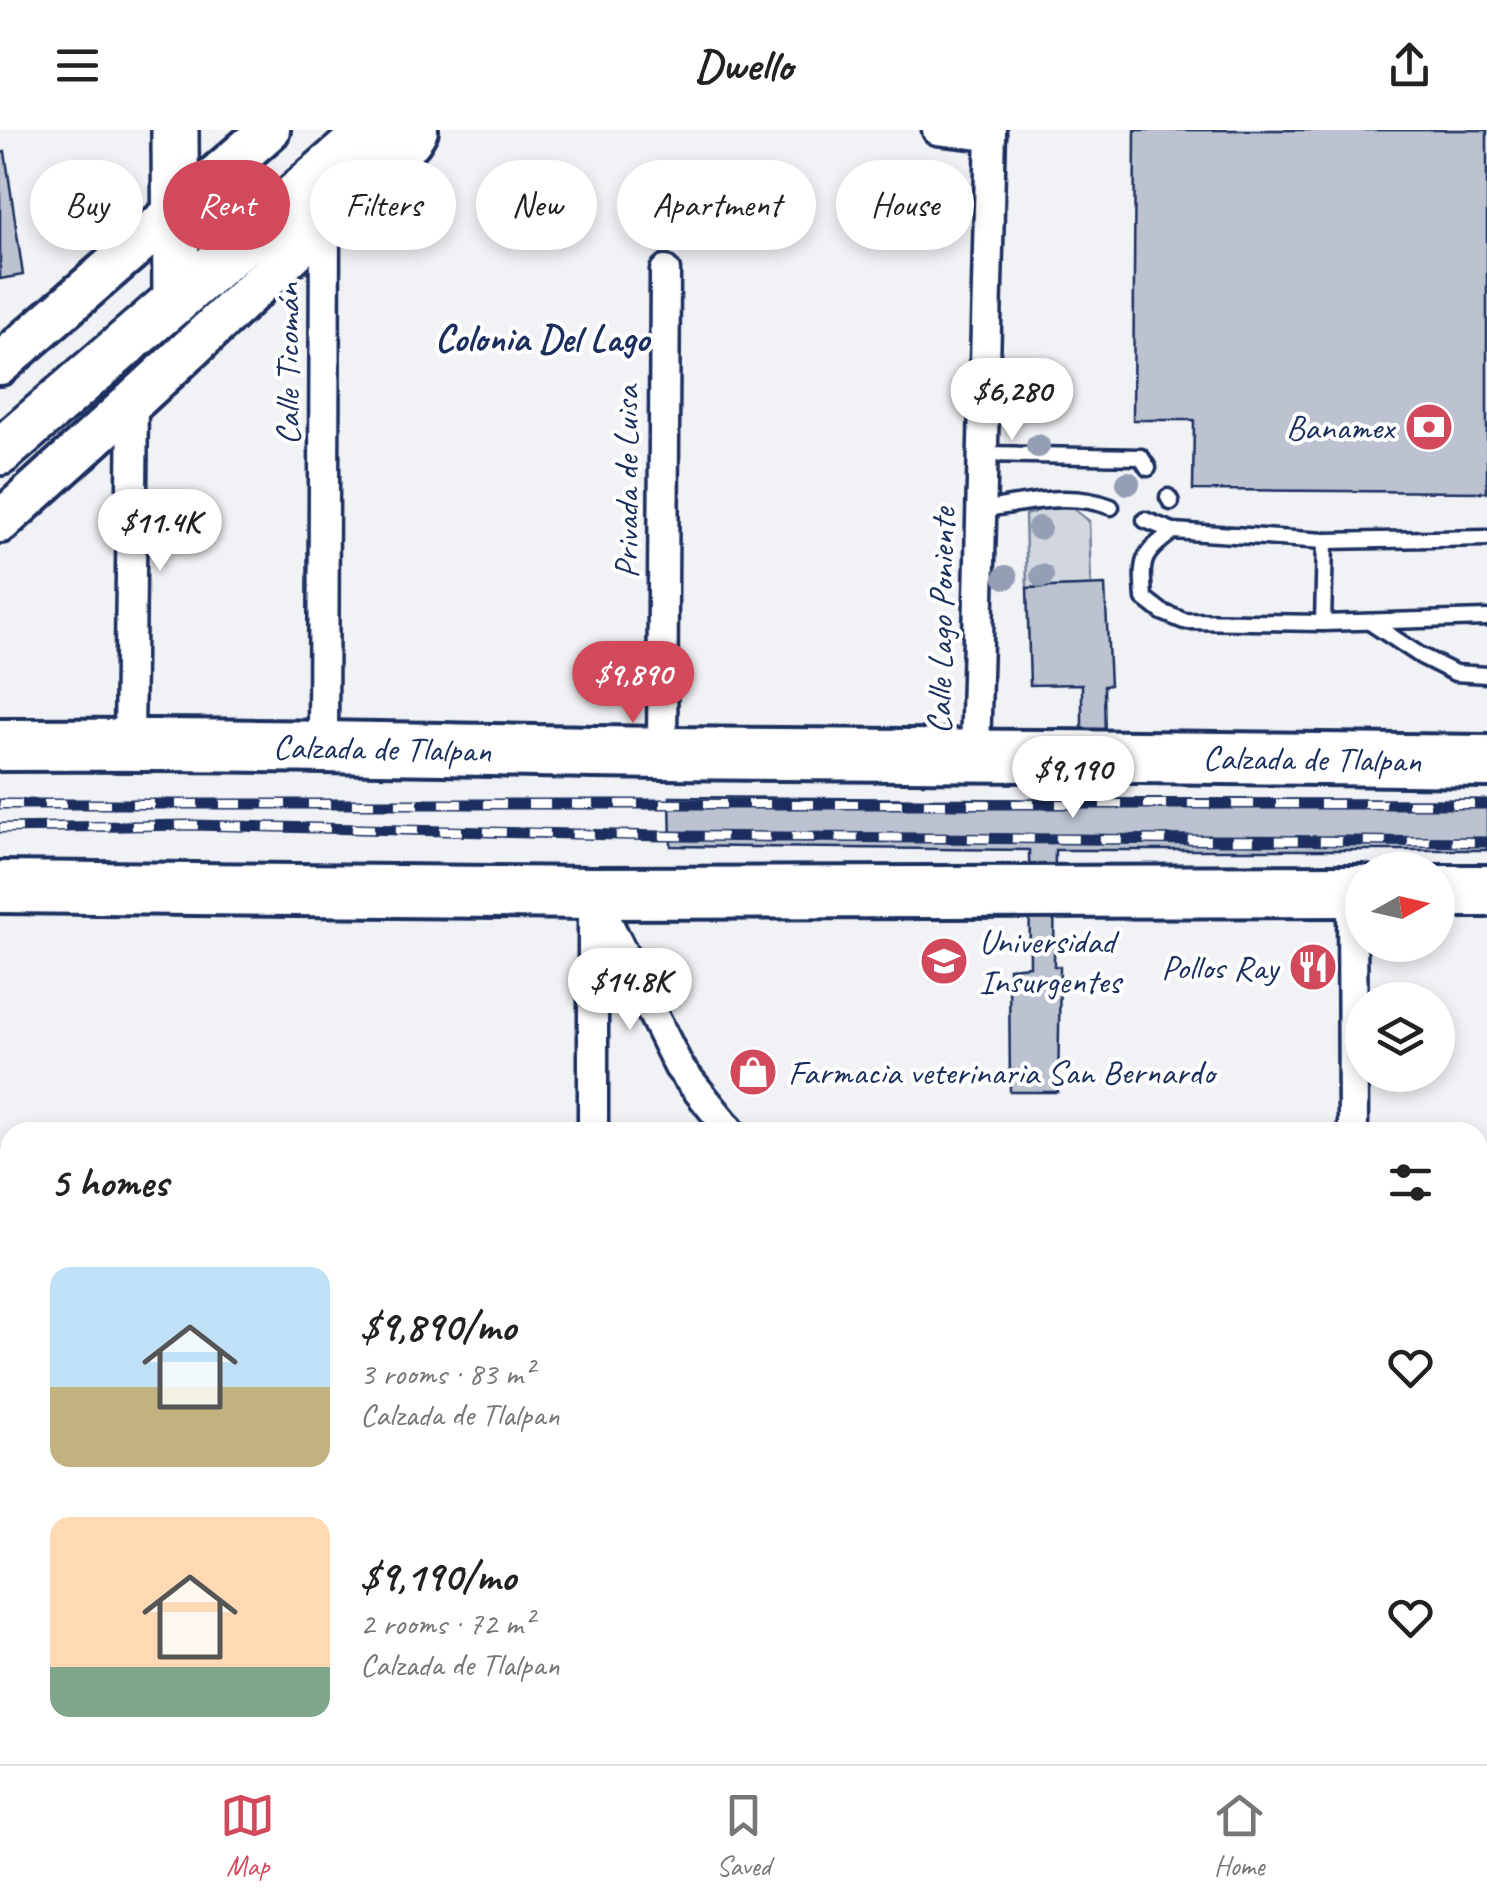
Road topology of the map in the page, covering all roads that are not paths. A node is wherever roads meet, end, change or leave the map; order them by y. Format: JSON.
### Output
{"nodes":[{"id":1,"x":175,"y":130,"type":"edge"},
{"id":2,"x":269,"y":130,"type":"edge"},
{"id":3,"x":372,"y":130,"type":"edge"},
{"id":4,"x":418,"y":130,"type":"edge"},
{"id":5,"x":937,"y":130,"type":"edge"},
{"id":6,"x":991,"y":133,"type":"edge"},
{"id":7,"x":175,"y":160,"type":"edge"},
{"id":8,"x":233,"y":160,"type":"edge"},
{"id":9,"x":390,"y":160,"type":"edge"},
{"id":10,"x":163,"y":220,"type":"edge"},
{"id":11,"x":310,"y":236,"type":"edge"},
{"id":12,"x":175,"y":250,"type":"edge"},
{"id":13,"x":324,"y":250,"type":"edge"},
{"id":14,"x":665,"y":271,"type":"dead end"},
{"id":15,"x":176,"y":301,"type":"junction"},
{"id":16,"x":0,"y":364,"type":"edge"},
{"id":17,"x":133,"y":403,"type":"junction"},
{"id":18,"x":0,"y":452,"type":"edge"},
{"id":19,"x":983,"y":454,"type":"junction"},
{"id":20,"x":1148,"y":468,"type":"dead end"},
{"id":21,"x":1112,"y":507,"type":"dead end"},
{"id":22,"x":981,"y":510,"type":"junction"},
{"id":23,"x":1145,"y":520,"type":"dead end"},
{"id":24,"x":0,"y":522,"type":"edge"},
{"id":25,"x":1173,"y":531,"type":"junction"},
{"id":26,"x":1487,"y":538,"type":"edge"},
{"id":27,"x":1325,"y":541,"type":"junction"},
{"id":28,"x":1487,"y":618,"type":"edge"},
{"id":29,"x":1370,"y":622,"type":"junction"},
{"id":30,"x":1323,"y":623,"type":"junction"},
{"id":31,"x":1487,"y":675,"type":"edge"},
{"id":32,"x":129,"y":744,"type":"junction"},
{"id":33,"x":0,"y":745,"type":"edge"},
{"id":34,"x":323,"y":746,"type":"junction"},
{"id":35,"x":662,"y":753,"type":"junction"},
{"id":36,"x":976,"y":755,"type":"junction"},
{"id":37,"x":1487,"y":761,"type":"edge"},
{"id":38,"x":0,"y":887,"type":"edge"},
{"id":39,"x":1345,"y":891,"type":"edge"},
{"id":40,"x":1455,"y":891,"type":"edge"},
{"id":41,"x":1487,"y":891,"type":"edge"},
{"id":42,"x":594,"y":893,"type":"junction"},
{"id":43,"x":1356,"y":962,"type":"edge"},
{"id":44,"x":593,"y":1122,"type":"edge"},
{"id":45,"x":722,"y":1122,"type":"edge"},
{"id":46,"x":1353,"y":1122,"type":"edge"}],
"edges":[{"from":1,"to":7,"type":"main road"},
{"from":2,"to":8,"type":"main road"},
{"from":3,"to":15,"type":"main road"},
{"from":4,"to":9,"type":"main road"},
{"from":5,"to":6,"type":"street"},
{"from":6,"to":19,"type":"street","name":"Calle Lago Poniente"},
{"from":10,"to":16,"type":"main road"},
{"from":11,"to":17,"type":"main road"},
{"from":12,"to":15,"type":"main road"},
{"from":13,"to":34,"type":"street","name":"Calle Ticomán"},
{"from":14,"to":35,"type":"street","name":"Privada de Luisa"},
{"from":15,"to":18,"type":"main road"},
{"from":17,"to":24,"type":"main road"},
{"from":17,"to":32,"type":"street"},
{"from":19,"to":20,"type":"lane"},
{"from":19,"to":22,"type":"street","name":"Calle Lago Poniente"},
{"from":21,"to":22,"type":"lane"},
{"from":22,"to":36,"type":"street","name":"Calle Lago Poniente"},
{"from":23,"to":25,"type":"lane"},
{"from":25,"to":27,"type":"lane"},
{"from":25,"to":30,"type":"lane"},
{"from":26,"to":27,"type":"lane"},
{"from":27,"to":30,"type":"lane"},
{"from":28,"to":29,"type":"lane"},
{"from":29,"to":30,"type":"lane"},
{"from":29,"to":31,"type":"lane"},
{"from":32,"to":33,"type":"highway","name":"Calzada de Tlalpan"},
{"from":32,"to":34,"type":"highway","name":"Calzada de Tlalpan"},
{"from":34,"to":35,"type":"highway","name":"Calzada de Tlalpan"},
{"from":35,"to":36,"type":"highway","name":"Calzada de Tlalpan"},
{"from":36,"to":37,"type":"highway","name":"Calzada de Tlalpan"},
{"from":38,"to":42,"type":"highway"},
{"from":39,"to":42,"type":"highway"},
{"from":40,"to":41,"type":"highway"},
{"from":42,"to":44,"type":"street"},
{"from":42,"to":45,"type":"street"},
{"from":43,"to":46,"type":"street"}]}
